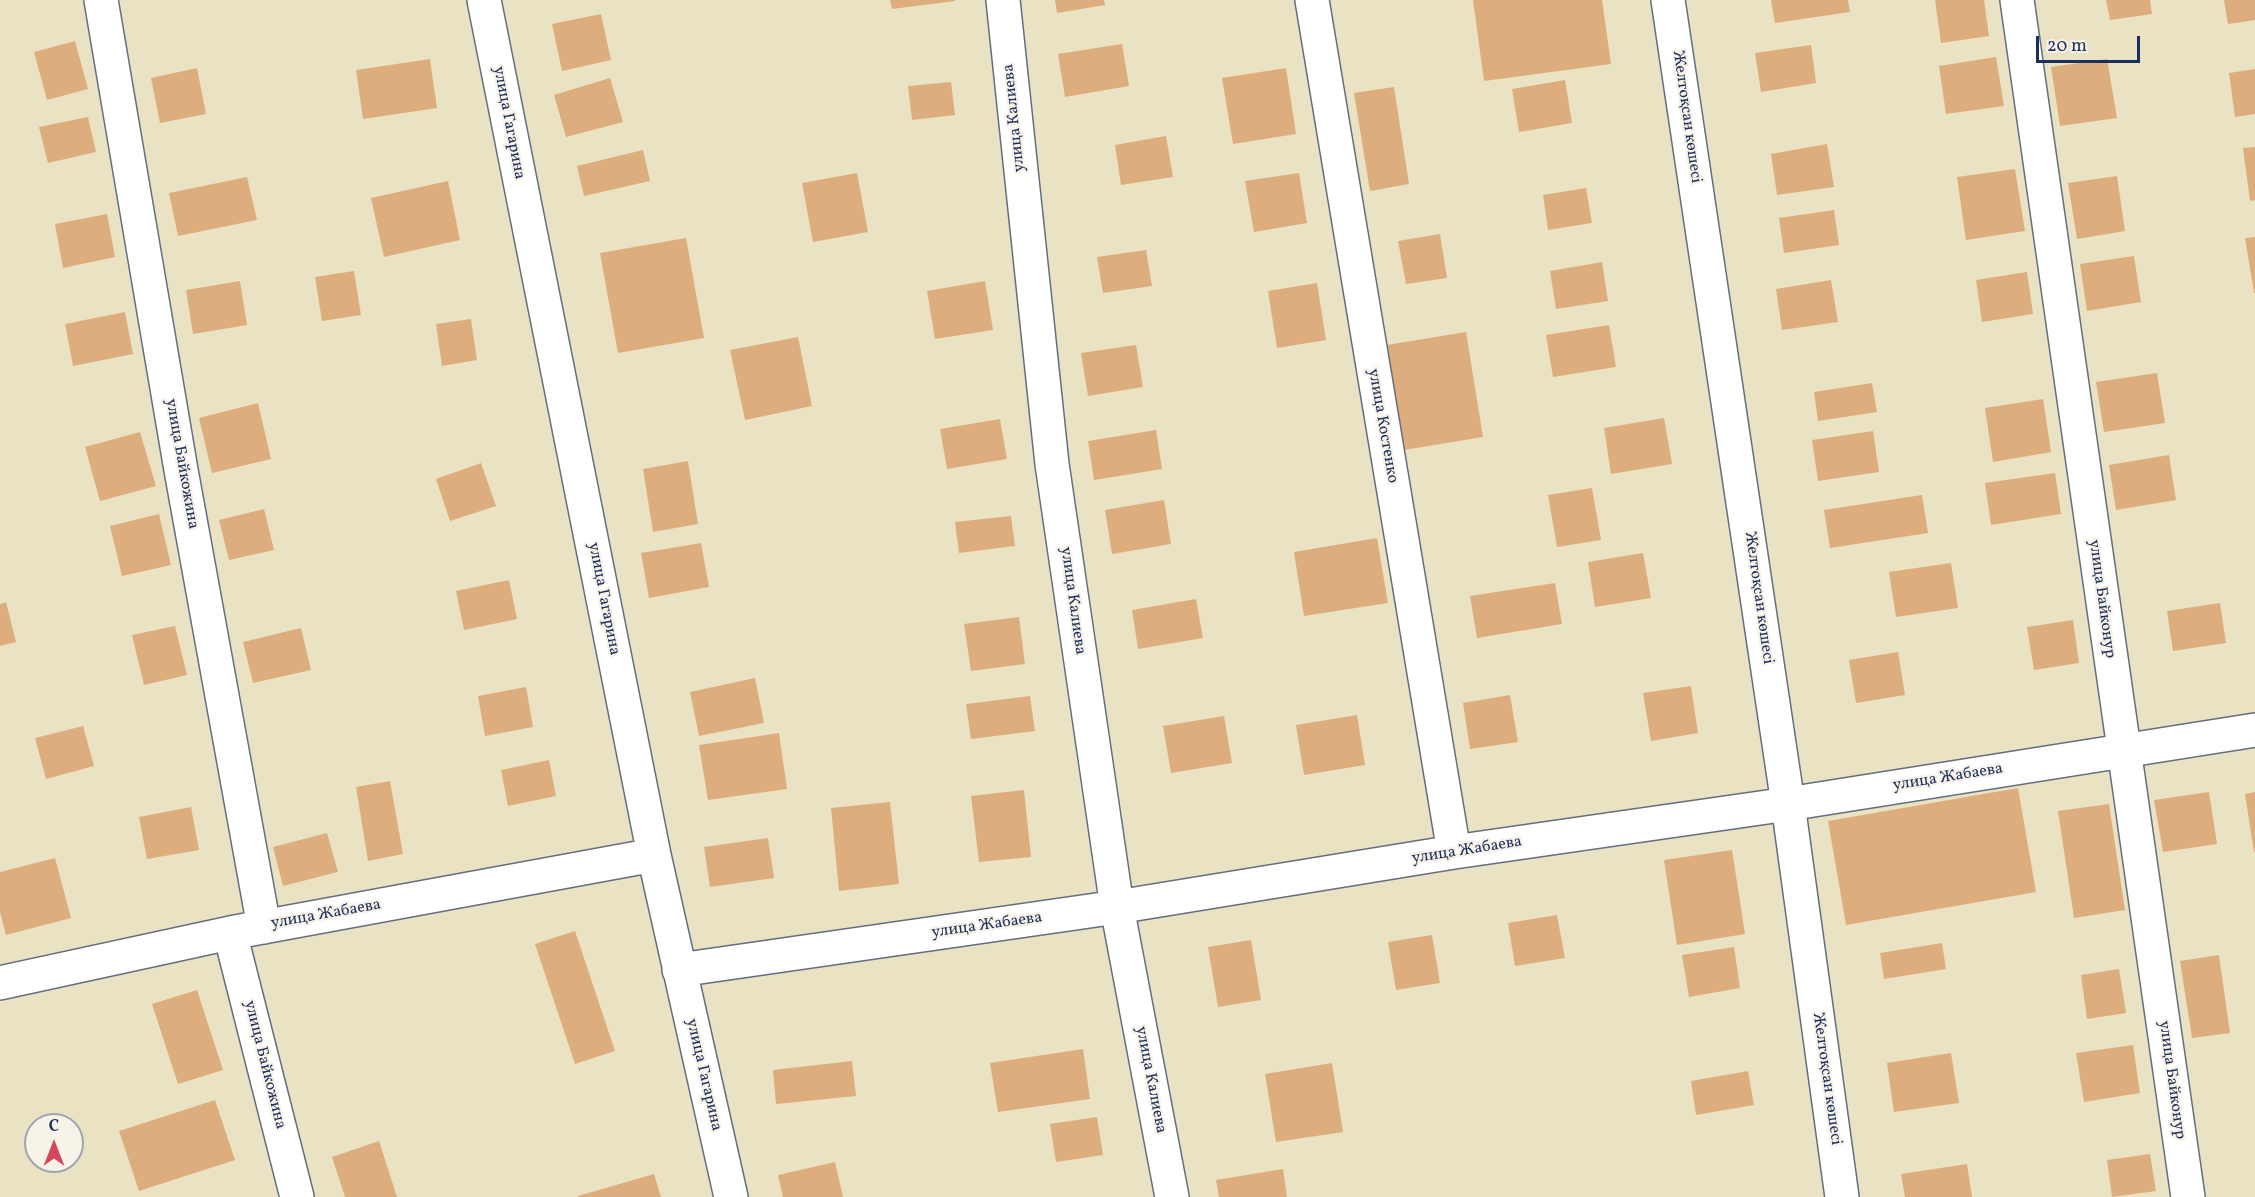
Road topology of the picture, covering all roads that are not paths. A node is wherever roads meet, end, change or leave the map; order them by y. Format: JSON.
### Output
{"nodes":[{"id":1,"x":100,"y":0,"type":"edge"},
{"id":2,"x":483,"y":0,"type":"edge"},
{"id":3,"x":1003,"y":0,"type":"edge"},
{"id":4,"x":1312,"y":0,"type":"edge"},
{"id":5,"x":1668,"y":0,"type":"edge"},
{"id":6,"x":2017,"y":0,"type":"edge"},
{"id":7,"x":2255,"y":729,"type":"edge"},
{"id":8,"x":2123,"y":751,"type":"junction"},
{"id":9,"x":1788,"y":804,"type":"junction"},
{"id":10,"x":1454,"y":852,"type":"junction"},
{"id":11,"x":654,"y":855,"type":"junction"},
{"id":12,"x":1117,"y":907,"type":"junction"},
{"id":13,"x":264,"y":927,"type":"junction"},
{"id":14,"x":230,"y":933,"type":"junction"},
{"id":15,"x":679,"y":970,"type":"junction"},
{"id":16,"x":0,"y":983,"type":"edge"},
{"id":17,"x":297,"y":1197,"type":"edge"},
{"id":18,"x":731,"y":1197,"type":"edge"},
{"id":19,"x":1172,"y":1197,"type":"edge"},
{"id":20,"x":1842,"y":1197,"type":"edge"},
{"id":21,"x":2188,"y":1197,"type":"edge"}],
"edges":[{"from":1,"to":13,"type":"street","name":"улица Байкожина"},
{"from":2,"to":11,"type":"street","name":"улица Гагарина"},
{"from":3,"to":12,"type":"street","name":"улица Калиева"},
{"from":4,"to":10,"type":"street","name":"улица Костенко"},
{"from":5,"to":9,"type":"street","name":"Желтоқсан көшесі"},
{"from":6,"to":8,"type":"street","name":"улица Байконур"},
{"from":7,"to":8,"type":"street","name":"улица Жабаева"},
{"from":8,"to":9,"type":"street","name":"улица Жабаева"},
{"from":8,"to":21,"type":"street","name":"улица Байконур"},
{"from":9,"to":10,"type":"street","name":"улица Жабаева"},
{"from":9,"to":20,"type":"street","name":"Желтоқсан көшесі"},
{"from":10,"to":12,"type":"street","name":"улица Жабаева"},
{"from":11,"to":13,"type":"street","name":"улица Жабаева"},
{"from":11,"to":15,"type":"street","name":"улица Гагарина"},
{"from":12,"to":15,"type":"street","name":"улица Жабаева"},
{"from":12,"to":19,"type":"street","name":"улица Калиева"},
{"from":13,"to":14,"type":"street","name":"улица Жабаева"},
{"from":14,"to":16,"type":"street","name":"улица Жабаева"},
{"from":14,"to":17,"type":"street","name":"улица Байкожина"},
{"from":15,"to":18,"type":"street","name":"улица Гагарина"}]}
